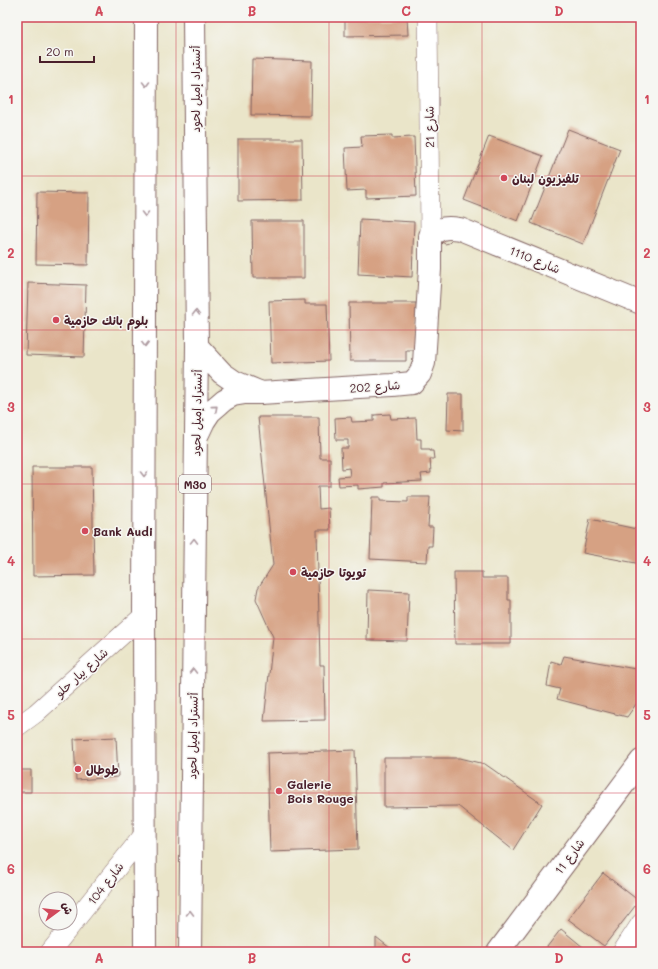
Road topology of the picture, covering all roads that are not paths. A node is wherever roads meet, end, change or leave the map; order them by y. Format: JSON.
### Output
{"nodes":[{"id":1,"x":146,"y":17,"type":"edge"},
{"id":2,"x":194,"y":17,"type":"edge"},
{"id":3,"x":428,"y":17,"type":"edge"},
{"id":4,"x":430,"y":236,"type":"junction"},
{"id":5,"x":641,"y":303,"type":"edge"},
{"id":6,"x":197,"y":346,"type":"junction"},
{"id":7,"x":260,"y":392,"type":"junction"},
{"id":8,"x":195,"y":440,"type":"junction"},
{"id":9,"x":144,"y":615,"type":"junction"},
{"id":10,"x":17,"y":727,"type":"edge"},
{"id":11,"x":641,"y":762,"type":"edge"},
{"id":12,"x":144,"y":833,"type":"junction"},
{"id":13,"x":641,"y":924,"type":"edge"},
{"id":14,"x":50,"y":952,"type":"edge"},
{"id":15,"x":145,"y":952,"type":"edge"},
{"id":16,"x":190,"y":952,"type":"edge"},
{"id":17,"x":498,"y":952,"type":"edge"},
{"id":18,"x":622,"y":952,"type":"edge"}],
"edges":[{"from":1,"to":9,"type":"main road","one_way":true},
{"from":6,"to":2,"type":"main road","name":"أتستراد إميل لحود","number":"M30","one_way":true},
{"from":3,"to":4,"type":"street","name":"شارع 21"},
{"from":4,"to":5,"type":"main road","name":"شارع 1110"},
{"from":4,"to":7,"type":"main road","name":"شارع 202"},
{"from":6,"to":7,"type":"main road"},
{"from":6,"to":8,"type":"main road","name":"أتستراد إميل لحود","number":"M30"},
{"from":8,"to":7,"type":"main road","one_way":true},
{"from":16,"to":8,"type":"main road","name":"أتستراد إميل لحود","number":"M30","one_way":true},
{"from":9,"to":10,"type":"street","name":"شارع بيار حلو"},
{"from":9,"to":12,"type":"main road"},
{"from":11,"to":17,"type":"main road","name":"شارع 11"},
{"from":12,"to":14,"type":"street","name":"شارع 104"},
{"from":12,"to":15,"type":"main road"},
{"from":13,"to":18,"type":"street"}]}
